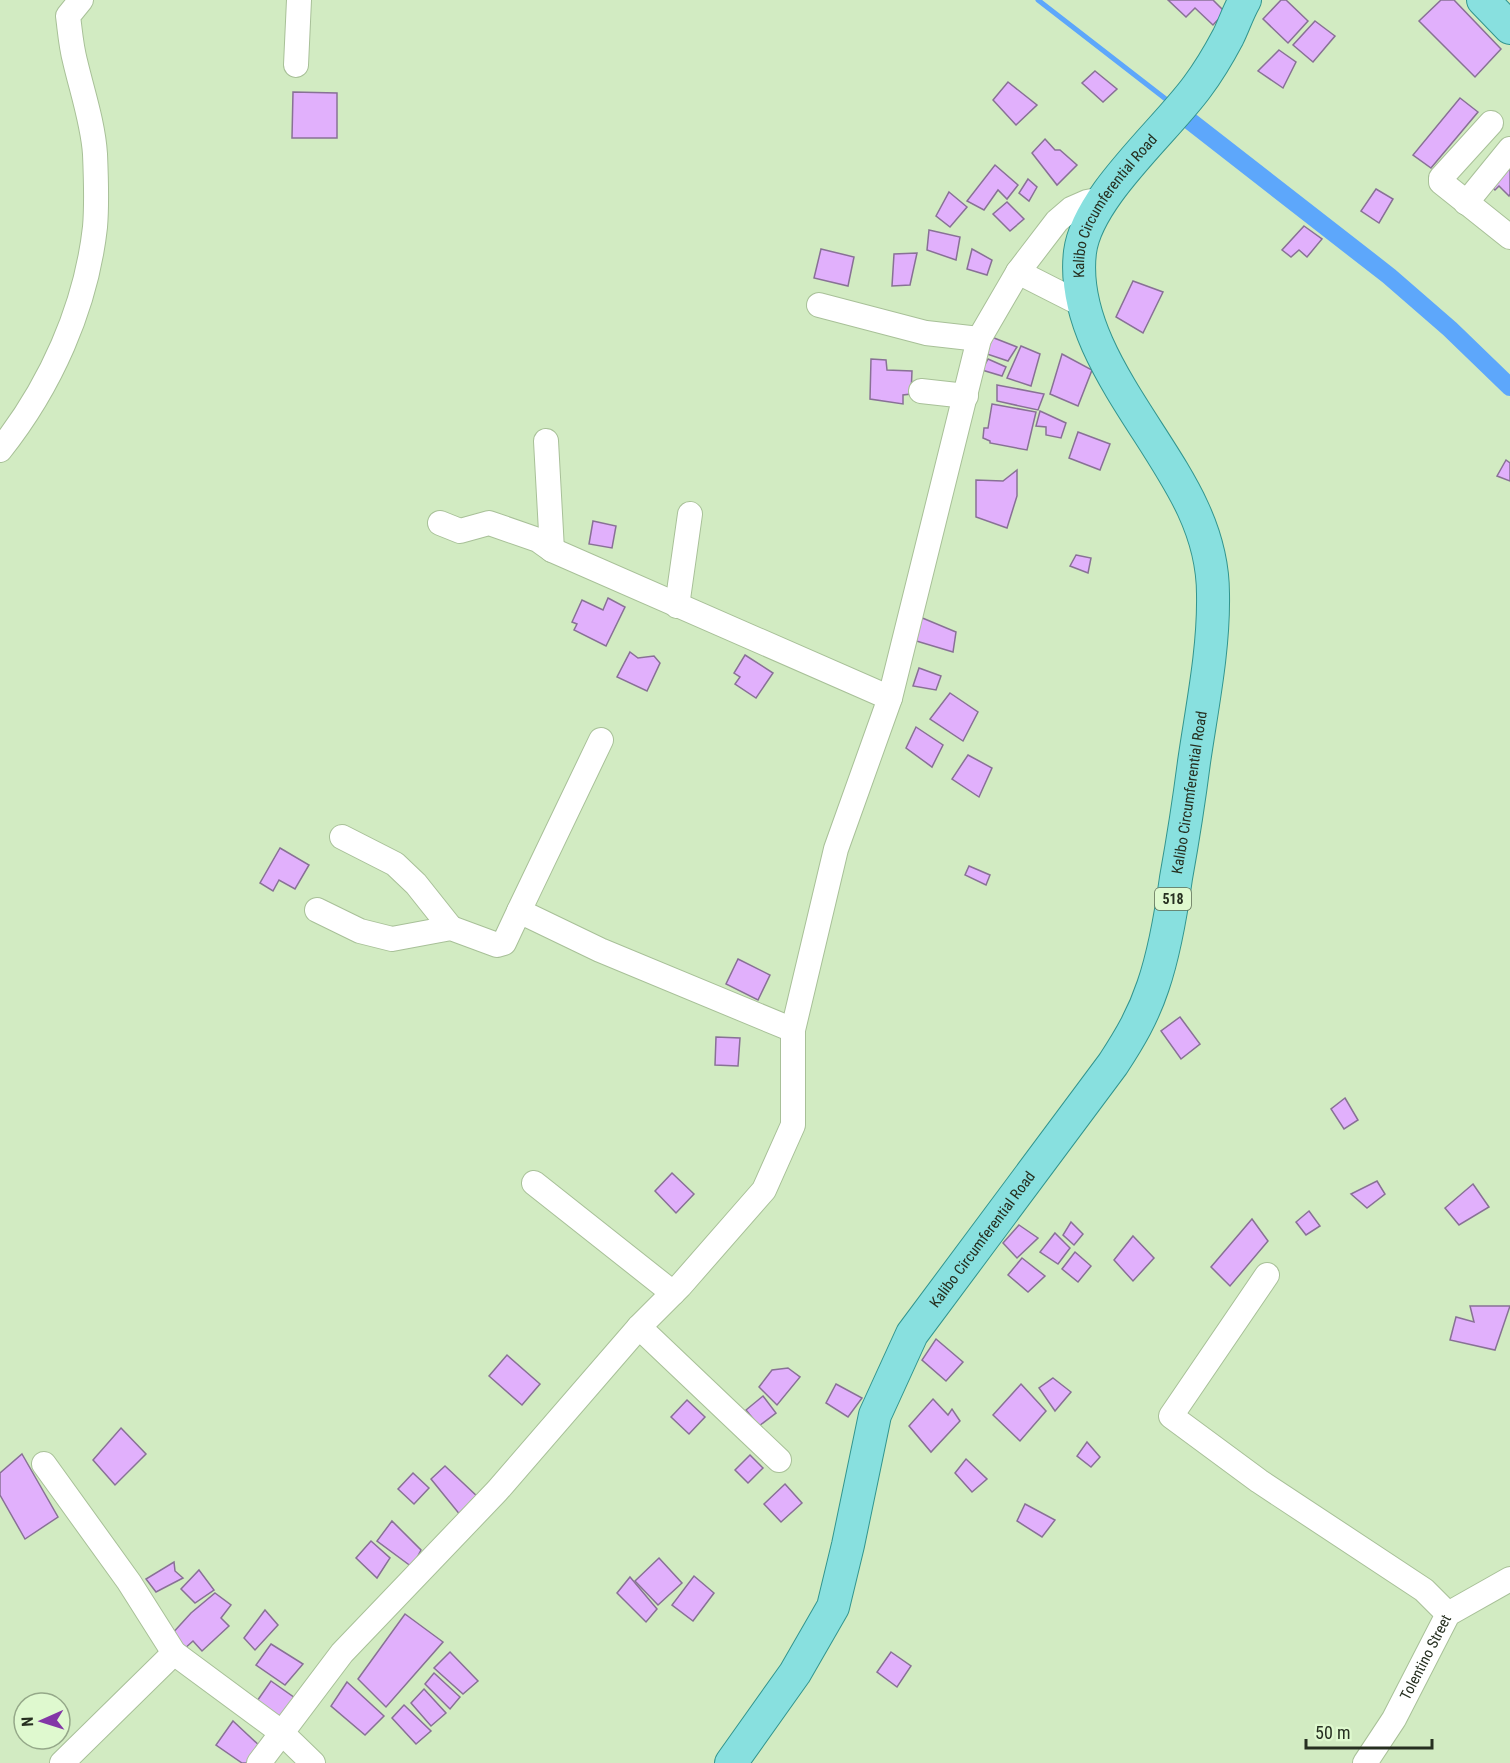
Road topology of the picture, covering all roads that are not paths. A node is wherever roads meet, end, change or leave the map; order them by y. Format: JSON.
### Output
{"nodes":[{"id":1,"x":81,"y":0,"type":"edge"},
{"id":2,"x":300,"y":0,"type":"edge"},
{"id":3,"x":1245,"y":0,"type":"edge"},
{"id":4,"x":1483,"y":0,"type":"edge"},
{"id":5,"x":1510,"y":28,"type":"edge"},
{"id":6,"x":296,"y":66,"type":"dead end"},
{"id":7,"x":1491,"y":123,"type":"dead end"},
{"id":8,"x":1510,"y":149,"type":"edge"},
{"id":9,"x":1102,"y":199,"type":"junction"},
{"id":10,"x":1466,"y":204,"type":"junction"},
{"id":11,"x":1510,"y":237,"type":"edge"},
{"id":12,"x":1018,"y":272,"type":"junction"},
{"id":13,"x":819,"y":305,"type":"dead end"},
{"id":14,"x":1083,"y":305,"type":"junction"},
{"id":15,"x":979,"y":339,"type":"junction"},
{"id":16,"x":921,"y":391,"type":"dead end"},
{"id":17,"x":966,"y":396,"type":"junction"},
{"id":18,"x":546,"y":441,"type":"dead end"},
{"id":19,"x":0,"y":450,"type":"edge"},
{"id":20,"x":690,"y":514,"type":"dead end"},
{"id":21,"x":440,"y":524,"type":"dead end"},
{"id":22,"x":552,"y":550,"type":"junction"},
{"id":23,"x":677,"y":606,"type":"junction"},
{"id":24,"x":890,"y":698,"type":"junction"},
{"id":25,"x":601,"y":740,"type":"dead end"},
{"id":26,"x":342,"y":837,"type":"dead end"},
{"id":27,"x":317,"y":910,"type":"dead end"},
{"id":28,"x":519,"y":911,"type":"junction"},
{"id":29,"x":451,"y":928,"type":"junction"},
{"id":30,"x":794,"y":1030,"type":"junction"},
{"id":31,"x":534,"y":1183,"type":"dead end"},
{"id":32,"x":1267,"y":1275,"type":"dead end"},
{"id":33,"x":673,"y":1293,"type":"junction"},
{"id":34,"x":639,"y":1327,"type":"junction"},
{"id":35,"x":779,"y":1460,"type":"dead end"},
{"id":36,"x":44,"y":1464,"type":"dead end"},
{"id":37,"x":1510,"y":1579,"type":"edge"},
{"id":38,"x":1448,"y":1614,"type":"junction"},
{"id":39,"x":174,"y":1653,"type":"junction"},
{"id":40,"x":281,"y":1732,"type":"junction"},
{"id":41,"x":62,"y":1763,"type":"edge"},
{"id":42,"x":260,"y":1763,"type":"edge"},
{"id":43,"x":313,"y":1763,"type":"edge"},
{"id":44,"x":731,"y":1763,"type":"edge"},
{"id":45,"x":1365,"y":1763,"type":"edge"}],
"edges":[{"from":1,"to":19,"type":"street"},
{"from":2,"to":6,"type":"street"},
{"from":3,"to":9,"type":"main road","name":"Kalibo Circumferential Road","number":"518"},
{"from":4,"to":5,"type":"main road"},
{"from":7,"to":10,"type":"street"},
{"from":8,"to":10,"type":"street"},
{"from":9,"to":12,"type":"street"},
{"from":9,"to":14,"type":"main road","name":"Kalibo Circumferential Road","number":"518"},
{"from":10,"to":11,"type":"street"},
{"from":12,"to":14,"type":"street"},
{"from":12,"to":15,"type":"street"},
{"from":13,"to":15,"type":"street"},
{"from":14,"to":44,"type":"main road","name":"Kalibo Circumferential Road","number":"518"},
{"from":15,"to":17,"type":"street"},
{"from":16,"to":17,"type":"street"},
{"from":17,"to":24,"type":"street"},
{"from":18,"to":22,"type":"street"},
{"from":20,"to":23,"type":"street"},
{"from":21,"to":22,"type":"street"},
{"from":22,"to":23,"type":"street"},
{"from":23,"to":24,"type":"street"},
{"from":24,"to":30,"type":"street"},
{"from":25,"to":28,"type":"street"},
{"from":26,"to":29,"type":"street"},
{"from":27,"to":29,"type":"street"},
{"from":28,"to":29,"type":"street"},
{"from":28,"to":30,"type":"street"},
{"from":30,"to":33,"type":"street"},
{"from":31,"to":33,"type":"street"},
{"from":32,"to":38,"type":"street"},
{"from":33,"to":34,"type":"street"},
{"from":34,"to":35,"type":"street"},
{"from":34,"to":40,"type":"street"},
{"from":36,"to":39,"type":"street"},
{"from":37,"to":38,"type":"street","name":"Tolentino Street"},
{"from":38,"to":45,"type":"street","name":"Tolentino Street"},
{"from":39,"to":40,"type":"street"},
{"from":39,"to":41,"type":"street"},
{"from":40,"to":42,"type":"street"},
{"from":40,"to":43,"type":"street"}]}
